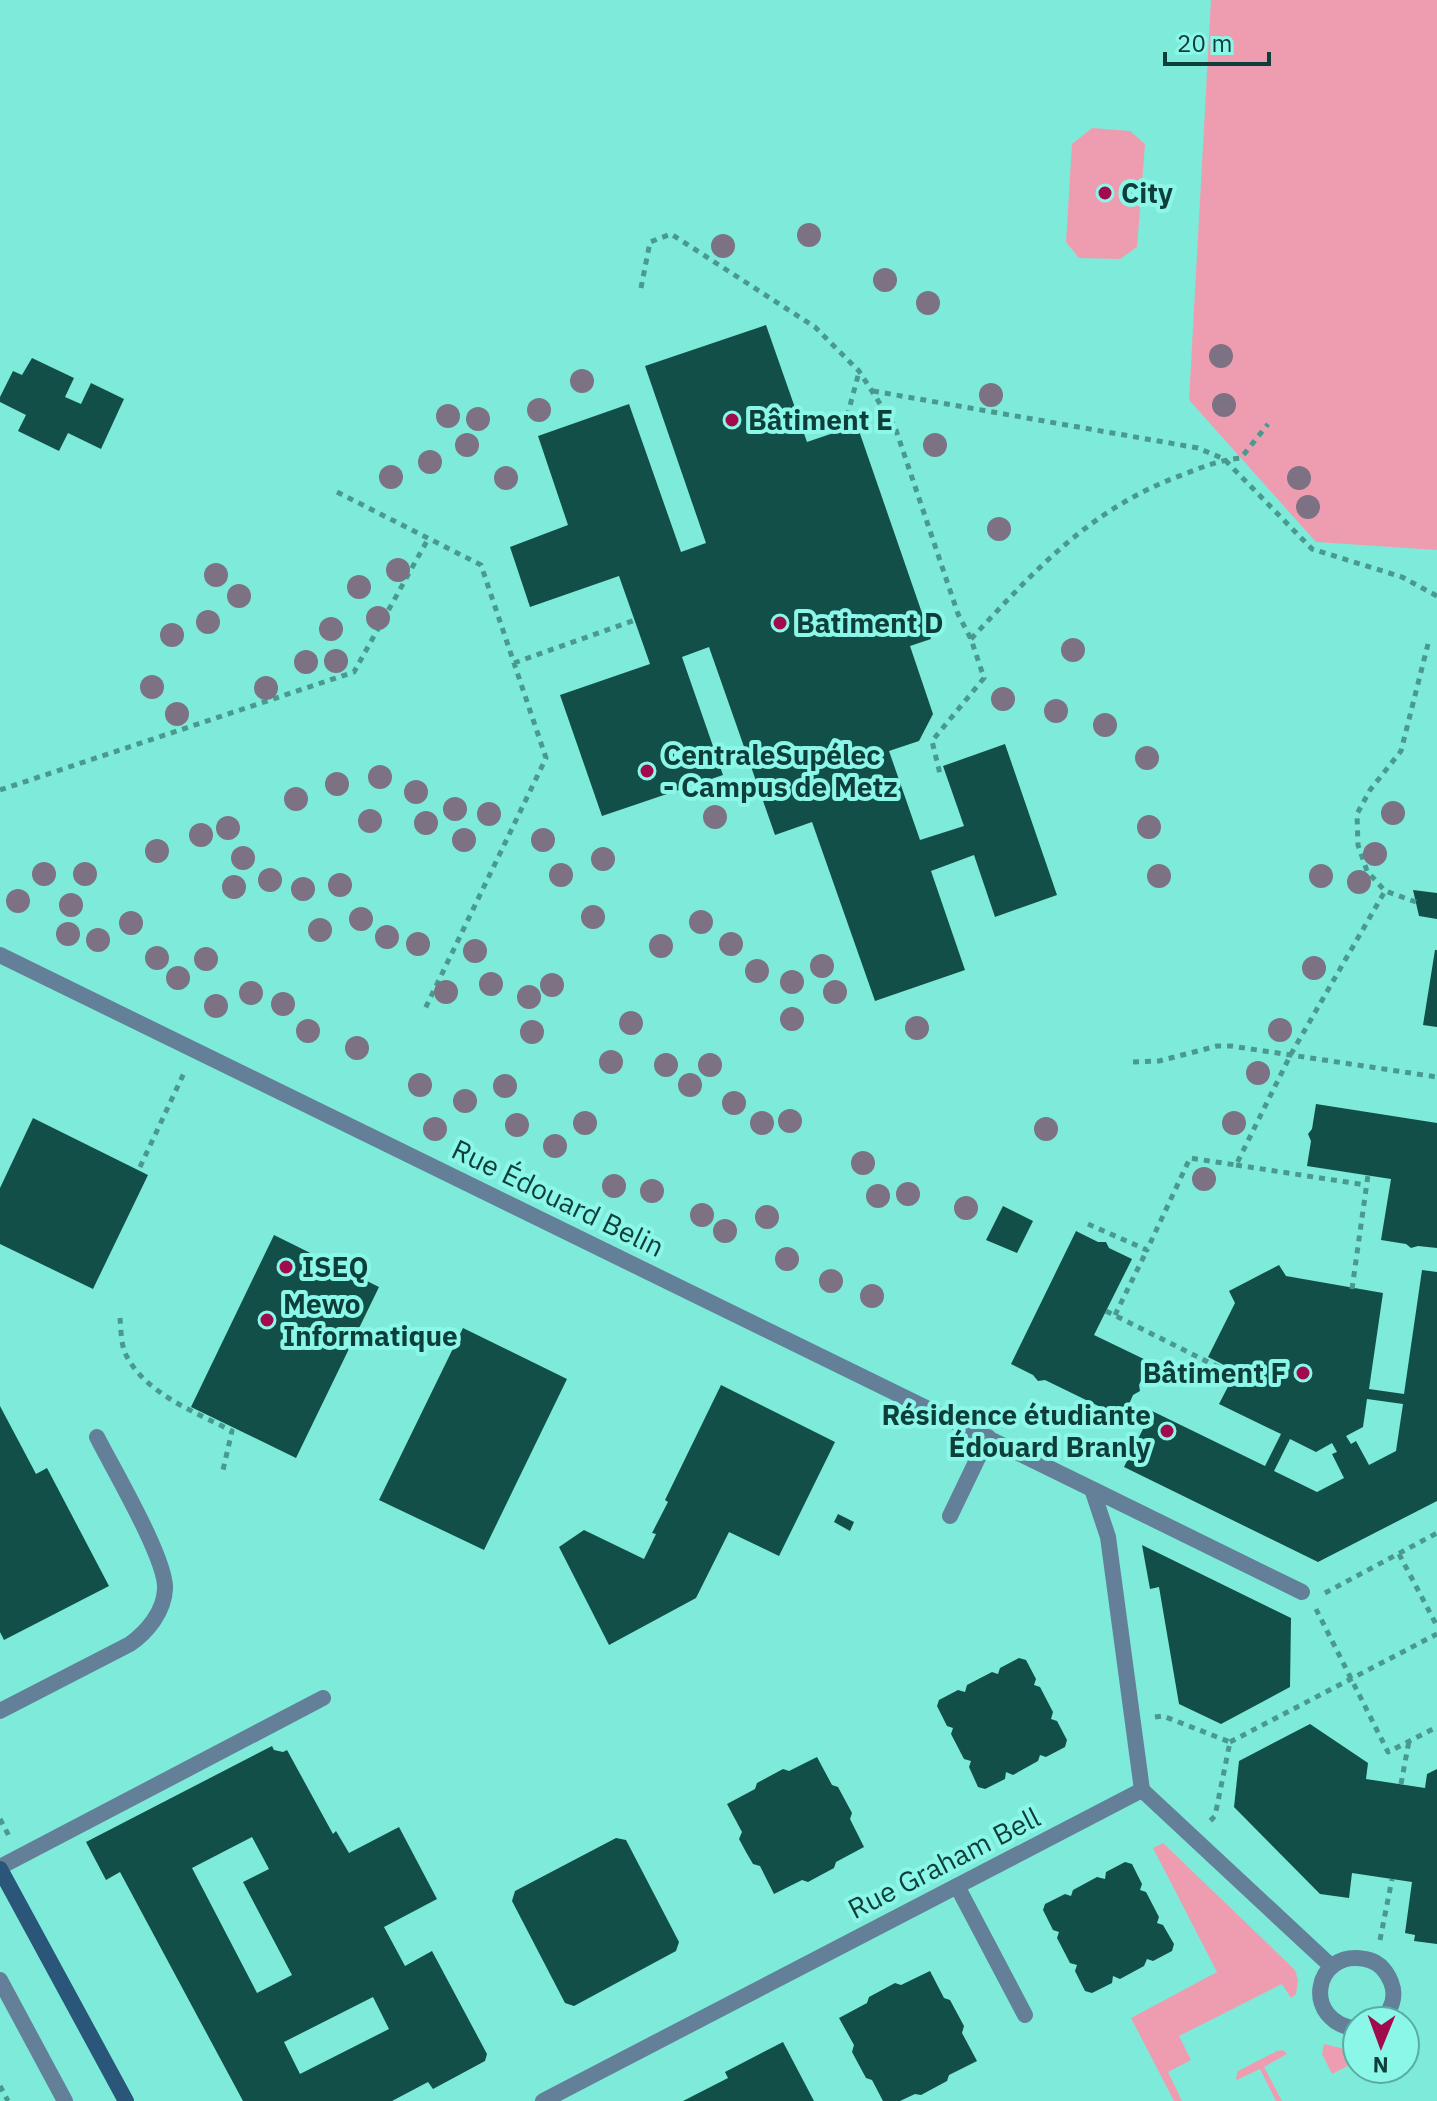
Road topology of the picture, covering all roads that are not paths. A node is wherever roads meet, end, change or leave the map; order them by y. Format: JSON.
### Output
{"nodes":[{"id":1,"x":0,"y":955,"type":"edge"},
{"id":2,"x":97,"y":1437,"type":"dead end"},
{"id":3,"x":988,"y":1437,"type":"junction"},
{"id":4,"x":1092,"y":1489,"type":"junction"},
{"id":5,"x":950,"y":1516,"type":"dead end"},
{"id":6,"x":1306,"y":1596,"type":"road end"},
{"id":7,"x":323,"y":1698,"type":"dead end"},
{"id":8,"x":0,"y":1711,"type":"edge"},
{"id":9,"x":1142,"y":1790,"type":"junction"},
{"id":10,"x":0,"y":1868,"type":"edge"},
{"id":11,"x":957,"y":1886,"type":"junction"},
{"id":12,"x":1331,"y":1966,"type":"junction"},
{"id":13,"x":0,"y":1980,"type":"edge"},
{"id":14,"x":1392,"y":2005,"type":"edge"},
{"id":15,"x":1025,"y":2015,"type":"dead end"},
{"id":16,"x":1341,"y":2026,"type":"edge"},
{"id":17,"x":552,"y":2099,"type":"edge"},
{"id":18,"x":65,"y":2101,"type":"edge"},
{"id":19,"x":126,"y":2101,"type":"edge"}],
"edges":[{"from":1,"to":3,"type":"street","name":"Rue Édouard Belin"},
{"from":2,"to":8,"type":"street"},
{"from":3,"to":4,"type":"street","name":"Rue Édouard Belin"},
{"from":3,"to":5,"type":"street"},
{"from":4,"to":6,"type":"street","name":"Rue Édouard Belin"},
{"from":4,"to":9,"type":"street"},
{"from":7,"to":10,"type":"street"},
{"from":9,"to":11,"type":"street","name":"Rue Graham Bell"},
{"from":9,"to":12,"type":"street"},
{"from":10,"to":19,"type":"street"},
{"from":11,"to":15,"type":"street"},
{"from":11,"to":17,"type":"street","name":"Rue Graham Bell"},
{"from":12,"to":14,"type":"street"},
{"from":12,"to":16,"type":"street"},
{"from":13,"to":18,"type":"street"}]}
